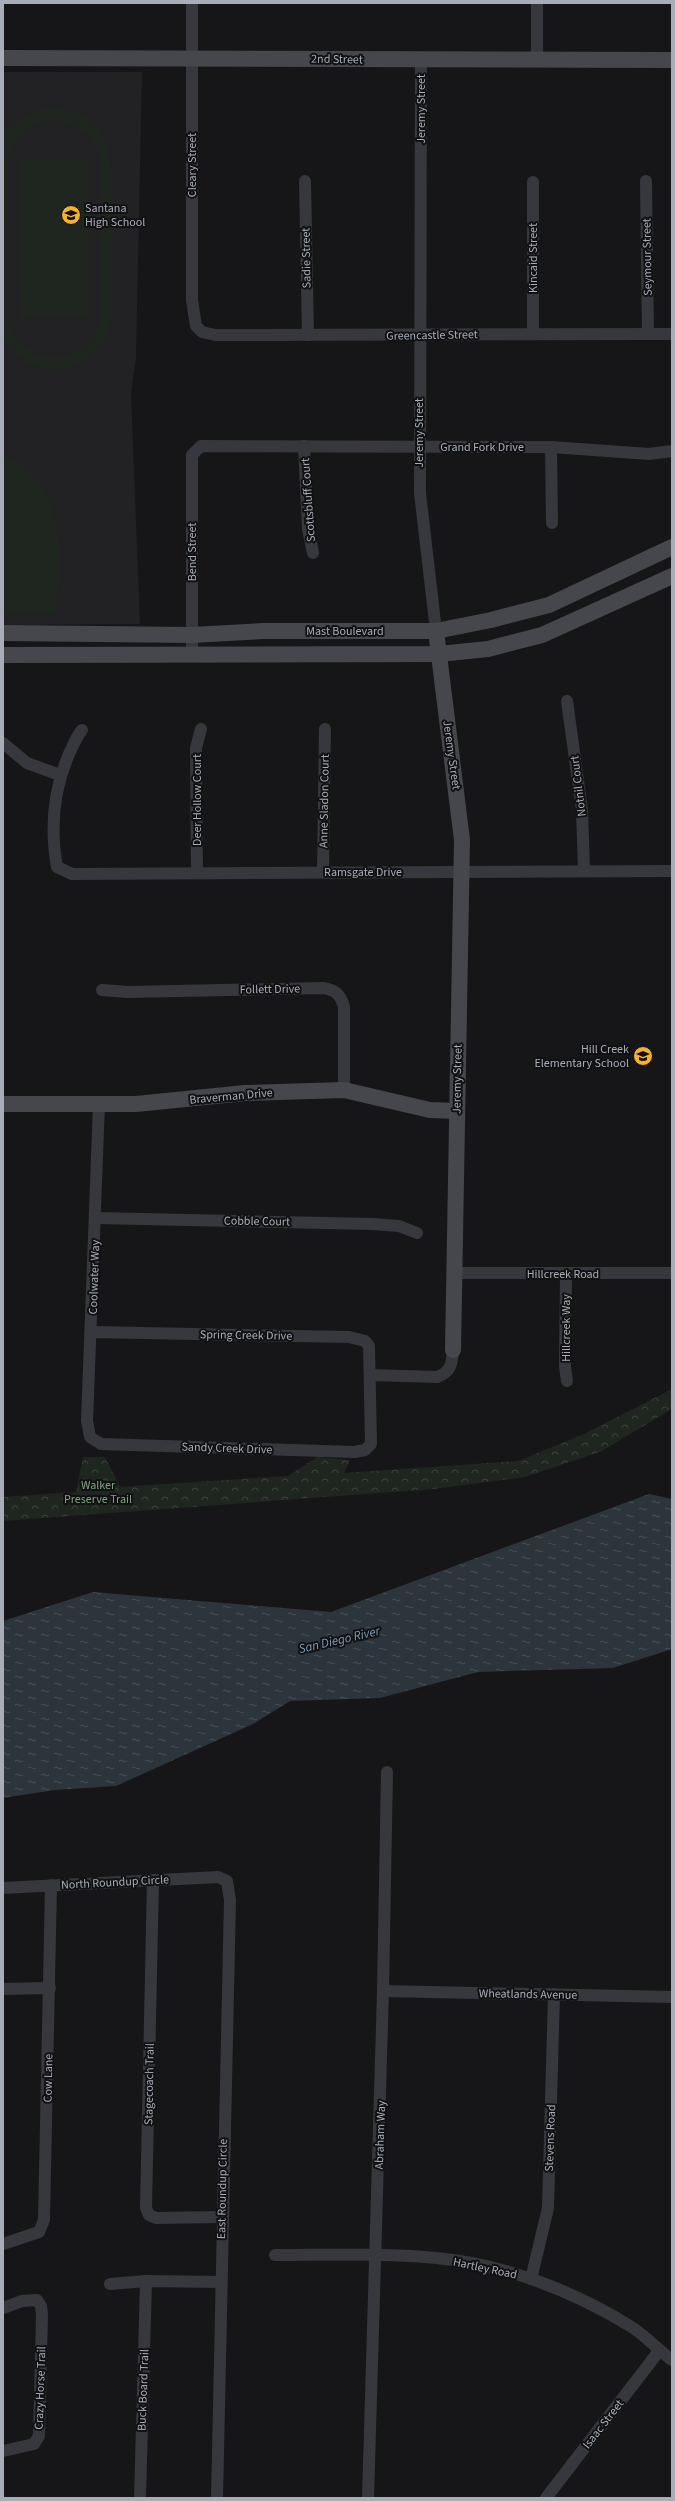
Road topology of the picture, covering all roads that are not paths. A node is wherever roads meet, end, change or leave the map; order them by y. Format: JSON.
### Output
{"nodes":[{"id":1,"x":192,"y":3,"type":"edge"},
{"id":2,"x":537,"y":3,"type":"edge"},
{"id":3,"x":193,"y":57,"type":"junction"},
{"id":4,"x":3,"y":58,"type":"edge"},
{"id":5,"x":421,"y":60,"type":"junction"},
{"id":6,"x":537,"y":60,"type":"junction"},
{"id":7,"x":672,"y":60,"type":"edge"},
{"id":8,"x":305,"y":181,"type":"dead end"},
{"id":9,"x":646,"y":181,"type":"dead end"},
{"id":10,"x":533,"y":182,"type":"dead end"},
{"id":11,"x":196,"y":326,"type":"joint"},
{"id":12,"x":533,"y":334,"type":"junction"},
{"id":13,"x":648,"y":334,"type":"junction"},
{"id":14,"x":672,"y":334,"type":"edge"},
{"id":15,"x":308,"y":335,"type":"junction"},
{"id":16,"x":420,"y":336,"type":"junction"},
{"id":17,"x":304,"y":446,"type":"junction"},
{"id":18,"x":419,"y":447,"type":"junction"},
{"id":19,"x":551,"y":447,"type":"junction"},
{"id":20,"x":196,"y":450,"type":"joint"},
{"id":21,"x":672,"y":451,"type":"edge"},
{"id":22,"x":552,"y":524,"type":"dead end"},
{"id":23,"x":672,"y":547,"type":"edge"},
{"id":24,"x":313,"y":553,"type":"dead end"},
{"id":25,"x":672,"y":576,"type":"edge"},
{"id":26,"x":436,"y":630,"type":"junction"},
{"id":27,"x":3,"y":633,"type":"edge"},
{"id":28,"x":192,"y":635,"type":"junction"},
{"id":29,"x":439,"y":654,"type":"junction"},
{"id":30,"x":3,"y":655,"type":"edge"},
{"id":31,"x":192,"y":656,"type":"junction"},
{"id":32,"x":567,"y":701,"type":"dead end"},
{"id":33,"x":201,"y":729,"type":"dead end"},
{"id":34,"x":326,"y":729,"type":"dead end"},
{"id":35,"x":82,"y":730,"type":"dead end"},
{"id":36,"x":3,"y":743,"type":"edge"},
{"id":37,"x":60,"y":775,"type":"junction"},
{"id":38,"x":584,"y":871,"type":"junction"},
{"id":39,"x":672,"y":871,"type":"edge"},
{"id":40,"x":197,"y":872,"type":"junction"},
{"id":41,"x":323,"y":872,"type":"junction"},
{"id":42,"x":462,"y":872,"type":"junction"},
{"id":43,"x":102,"y":990,"type":"dead end"},
{"id":44,"x":344,"y":1090,"type":"junction"},
{"id":45,"x":3,"y":1104,"type":"edge"},
{"id":46,"x":99,"y":1104,"type":"junction"},
{"id":47,"x":457,"y":1112,"type":"junction"},
{"id":48,"x":96,"y":1218,"type":"junction"},
{"id":49,"x":417,"y":1234,"type":"dead end"},
{"id":50,"x":454,"y":1273,"type":"junction"},
{"id":51,"x":672,"y":1273,"type":"edge"},
{"id":52,"x":566,"y":1274,"type":"junction"},
{"id":53,"x":92,"y":1332,"type":"junction"},
{"id":54,"x":453,"y":1350,"type":"joint"},
{"id":55,"x":370,"y":1375,"type":"junction"},
{"id":56,"x":567,"y":1381,"type":"dead end"},
{"id":57,"x":101,"y":1444,"type":"joint"},
{"id":58,"x":387,"y":1772,"type":"dead end"},
{"id":59,"x":153,"y":1880,"type":"junction"},
{"id":60,"x":227,"y":1881,"type":"joint"},
{"id":61,"x":51,"y":1885,"type":"junction"},
{"id":62,"x":3,"y":1888,"type":"edge"},
{"id":63,"x":50,"y":1988,"type":"junction"},
{"id":64,"x":3,"y":1989,"type":"edge"},
{"id":65,"x":384,"y":1991,"type":"junction"},
{"id":66,"x":554,"y":1994,"type":"junction"},
{"id":67,"x":672,"y":1997,"type":"edge"},
{"id":68,"x":221,"y":2217,"type":"junction"},
{"id":69,"x":3,"y":2244,"type":"edge"},
{"id":70,"x":275,"y":2255,"type":"dead end"},
{"id":71,"x":376,"y":2256,"type":"junction"},
{"id":72,"x":531,"y":2279,"type":"junction"},
{"id":73,"x":146,"y":2281,"type":"junction"},
{"id":74,"x":221,"y":2282,"type":"junction"},
{"id":75,"x":110,"y":2284,"type":"dead end"},
{"id":76,"x":3,"y":2308,"type":"edge"},
{"id":77,"x":659,"y":2351,"type":"junction"},
{"id":78,"x":672,"y":2360,"type":"edge"},
{"id":79,"x":3,"y":2451,"type":"edge"},
{"id":80,"x":140,"y":2498,"type":"edge"},
{"id":81,"x":217,"y":2498,"type":"edge"},
{"id":82,"x":368,"y":2498,"type":"edge"},
{"id":83,"x":546,"y":2498,"type":"edge"}],
"edges":[{"from":1,"to":3,"type":"street","name":"Cleary Street"},
{"from":2,"to":6,"type":"street"},
{"from":3,"to":4,"type":"street","name":"2nd Street"},
{"from":3,"to":5,"type":"street","name":"2nd Street"},
{"from":3,"to":11,"type":"street","name":"Cleary Street"},
{"from":5,"to":6,"type":"street","name":"2nd Street"},
{"from":5,"to":16,"type":"street","name":"Jeremy Street"},
{"from":6,"to":7,"type":"street","name":"2nd Street"},
{"from":8,"to":15,"type":"street","name":"Sadie Street"},
{"from":9,"to":13,"type":"street","name":"Seymour Street"},
{"from":10,"to":12,"type":"street","name":"Kincaid Street"},
{"from":11,"to":15,"type":"street","name":"Greencastle Street"},
{"from":12,"to":13,"type":"street","name":"Greencastle Street"},
{"from":12,"to":16,"type":"street","name":"Greencastle Street"},
{"from":13,"to":14,"type":"street","name":"Greencastle Street"},
{"from":15,"to":16,"type":"street","name":"Greencastle Street"},
{"from":16,"to":18,"type":"street","name":"Jeremy Street"},
{"from":17,"to":18,"type":"street","name":"Grand Fork Drive"},
{"from":17,"to":20,"type":"street","name":"Grand Fork Drive"},
{"from":17,"to":24,"type":"street","name":"Scottsbluff Court"},
{"from":18,"to":19,"type":"street","name":"Grand Fork Drive"},
{"from":18,"to":26,"type":"street","name":"Jeremy Street"},
{"from":19,"to":21,"type":"street","name":"Grand Fork Drive"},
{"from":19,"to":22,"type":"street"},
{"from":20,"to":28,"type":"street","name":"Bend Street"},
{"from":23,"to":26,"type":"street","name":"Mast Boulevard"},
{"from":25,"to":29,"type":"street","name":"Mast Boulevard"},
{"from":26,"to":28,"type":"street","name":"Mast Boulevard"},
{"from":26,"to":29,"type":"street","name":"Jeremy Street"},
{"from":27,"to":28,"type":"street","name":"Mast Boulevard"},
{"from":28,"to":31,"type":"street","name":"Bend Street"},
{"from":29,"to":31,"type":"street","name":"Mast Boulevard"},
{"from":29,"to":42,"type":"street","name":"Jeremy Street"},
{"from":30,"to":31,"type":"street","name":"Mast Boulevard"},
{"from":32,"to":38,"type":"street","name":"Notnil Court"},
{"from":33,"to":40,"type":"street","name":"Deer Hollow Court"},
{"from":34,"to":41,"type":"street","name":"Anne Sladon Court"},
{"from":35,"to":37,"type":"street"},
{"from":36,"to":37,"type":"street"},
{"from":37,"to":40,"type":"street","name":"Ramsgate Drive"},
{"from":38,"to":39,"type":"street","name":"Ramsgate Drive"},
{"from":38,"to":42,"type":"street","name":"Ramsgate Drive"},
{"from":40,"to":41,"type":"street","name":"Ramsgate Drive"},
{"from":41,"to":42,"type":"street","name":"Ramsgate Drive"},
{"from":42,"to":47,"type":"street","name":"Jeremy Street"},
{"from":43,"to":44,"type":"street","name":"Follett Drive"},
{"from":44,"to":46,"type":"street","name":"Braverman Drive"},
{"from":44,"to":47,"type":"street","name":"Braverman Drive"},
{"from":45,"to":46,"type":"street","name":"Braverman Drive"},
{"from":46,"to":48,"type":"street","name":"Coolwater Way"},
{"from":47,"to":50,"type":"street","name":"Jeremy Street"},
{"from":48,"to":49,"type":"street","name":"Cobble Court"},
{"from":48,"to":53,"type":"street","name":"Coolwater Way"},
{"from":50,"to":52,"type":"street","name":"Hillcreek Road"},
{"from":50,"to":54,"type":"street","name":"Jeremy Street"},
{"from":51,"to":52,"type":"street","name":"Hillcreek Road"},
{"from":52,"to":56,"type":"street","name":"Hillcreek Way"},
{"from":53,"to":55,"type":"street","name":"Spring Creek Drive"},
{"from":53,"to":57,"type":"street","name":"Coolwater Way"},
{"from":54,"to":55,"type":"street","name":"Jeremy Street"},
{"from":55,"to":57,"type":"street","name":"Sandy Creek Drive"},
{"from":58,"to":65,"type":"street","name":"Abraham Way"},
{"from":59,"to":60,"type":"street","name":"North Roundup Circle"},
{"from":59,"to":61,"type":"street","name":"North Roundup Circle"},
{"from":59,"to":68,"type":"street","name":"Stagecoach Trail"},
{"from":60,"to":68,"type":"street","name":"East Roundup Circle"},
{"from":61,"to":62,"type":"street","name":"North Roundup Circle"},
{"from":61,"to":63,"type":"street","name":"Cow Lane"},
{"from":63,"to":64,"type":"street"},
{"from":63,"to":69,"type":"street","name":"Cow Lane"},
{"from":65,"to":66,"type":"street","name":"Wheatlands Avenue"},
{"from":65,"to":71,"type":"street","name":"Abraham Way"},
{"from":66,"to":67,"type":"street","name":"Wheatlands Avenue"},
{"from":66,"to":72,"type":"street","name":"Stevens Road"},
{"from":68,"to":74,"type":"street","name":"East Roundup Circle"},
{"from":70,"to":71,"type":"street","name":"Hartley Road"},
{"from":71,"to":72,"type":"street","name":"Hartley Road"},
{"from":71,"to":82,"type":"street","name":"Abraham Way"},
{"from":72,"to":77,"type":"street","name":"Hartley Road"},
{"from":73,"to":74,"type":"street"},
{"from":73,"to":75,"type":"street"},
{"from":73,"to":80,"type":"street","name":"Buck Board Trail"},
{"from":74,"to":81,"type":"street","name":"East Roundup Circle"},
{"from":76,"to":79,"type":"street","name":"Crazy Horse Trail"},
{"from":77,"to":78,"type":"street","name":"Hartley Road"},
{"from":77,"to":83,"type":"street","name":"Isaac Street"}]}
